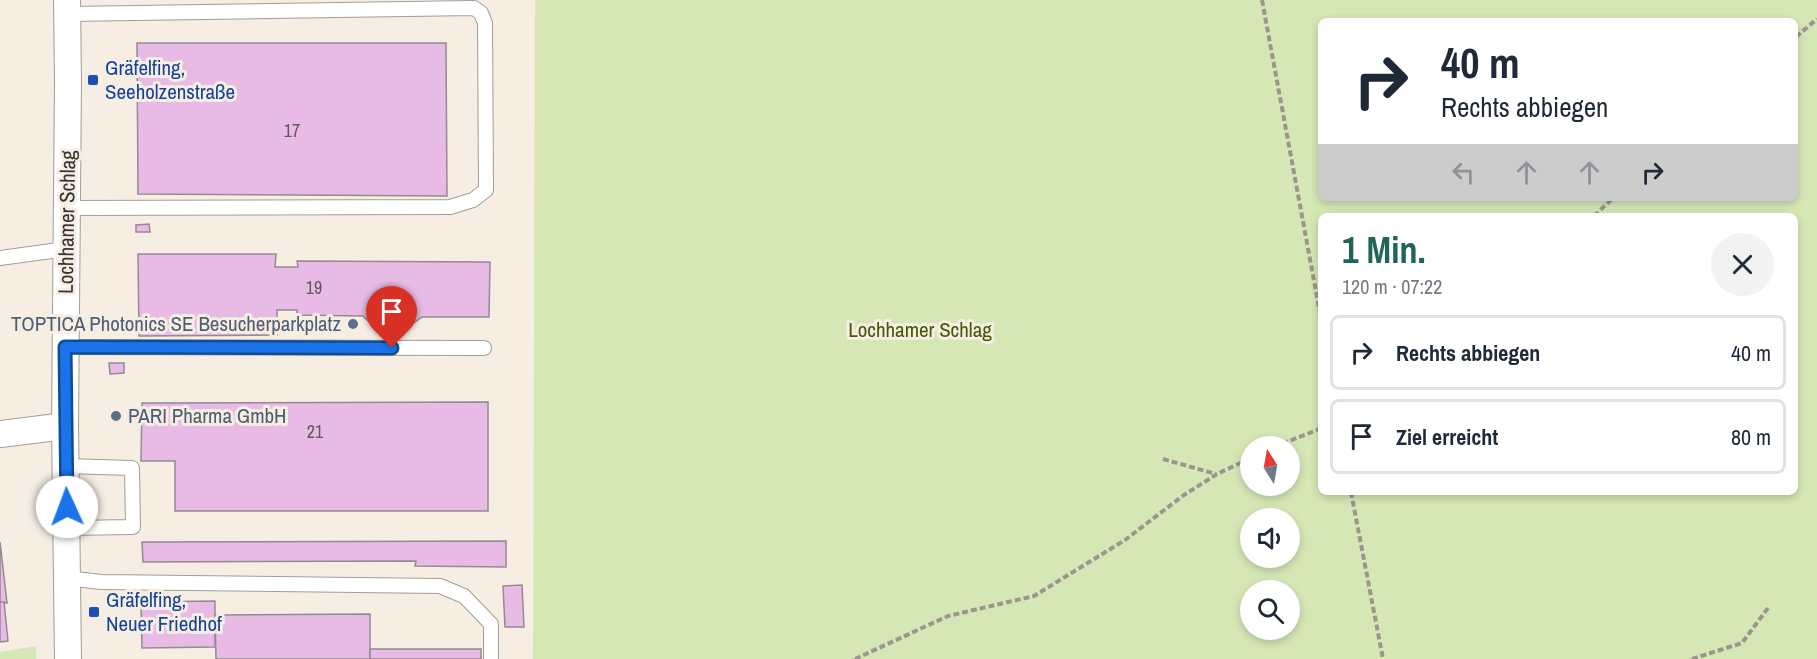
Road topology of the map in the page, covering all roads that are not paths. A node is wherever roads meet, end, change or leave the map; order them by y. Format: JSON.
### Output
{"nodes":[{"id":1,"x":67,"y":7,"type":"edge"},
{"id":2,"x":67,"y":208,"type":"junction"},
{"id":3,"x":66,"y":249,"type":"junction"},
{"id":4,"x":0,"y":258,"type":"edge"},
{"id":5,"x":65,"y":347,"type":"junction"},
{"id":6,"x":484,"y":348,"type":"dead end"},
{"id":7,"x":65,"y":426,"type":"junction"},
{"id":8,"x":0,"y":434,"type":"edge"},
{"id":9,"x":65,"y":466,"type":"junction"},
{"id":10,"x":67,"y":528,"type":"junction"},
{"id":11,"x":67,"y":578,"type":"junction"},
{"id":12,"x":68,"y":659,"type":"edge"},
{"id":13,"x":491,"y":659,"type":"edge"}],
"edges":[{"from":1,"to":2,"type":"street","name":"Lochhamer Schlag"},
{"from":1,"to":2,"type":"lane"},
{"from":2,"to":3,"type":"street","name":"Lochhamer Schlag"},
{"from":3,"to":4,"type":"lane"},
{"from":3,"to":5,"type":"street","name":"Lochhamer Schlag"},
{"from":5,"to":6,"type":"lane"},
{"from":5,"to":7,"type":"street","name":"Lochhamer Schlag"},
{"from":7,"to":8,"type":"street"},
{"from":7,"to":9,"type":"street","name":"Lochhamer Schlag"},
{"from":9,"to":10,"type":"street","name":"Lochhamer Schlag"},
{"from":9,"to":10,"type":"lane"},
{"from":10,"to":11,"type":"street","name":"Lochhamer Schlag"},
{"from":11,"to":12,"type":"street","name":"Lochhamer Schlag"},
{"from":11,"to":13,"type":"lane"}]}
